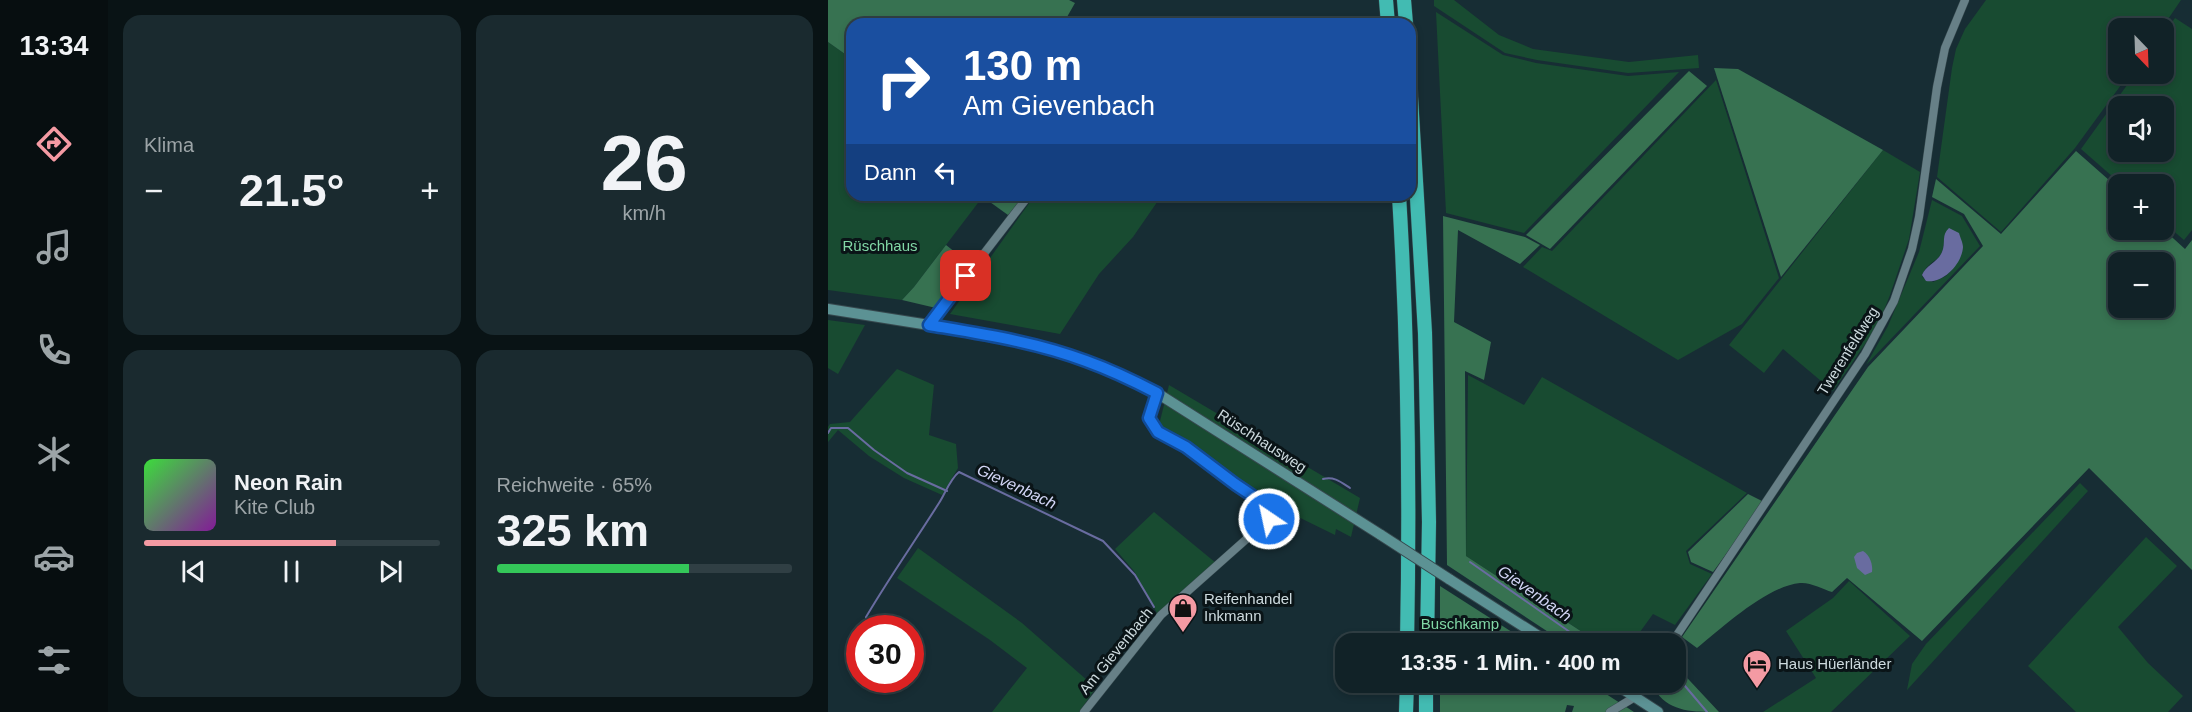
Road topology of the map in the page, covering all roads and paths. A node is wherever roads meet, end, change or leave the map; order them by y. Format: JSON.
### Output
{"nodes":[{"id":1,"x":1386,"y":0,"type":"edge"},
{"id":2,"x":1404,"y":0,"type":"edge"},
{"id":3,"x":1965,"y":0,"type":"edge"},
{"id":4,"x":1388,"y":18,"type":"edge"},
{"id":5,"x":1406,"y":18,"type":"edge"},
{"id":6,"x":1416,"y":181,"type":"edge"},
{"id":7,"x":1024,"y":201,"type":"edge"},
{"id":8,"x":1399,"y":201,"type":"edge"},
{"id":9,"x":828,"y":309,"type":"edge"},
{"id":10,"x":929,"y":325,"type":"junction"},
{"id":11,"x":1157,"y":393,"type":"junction"},
{"id":12,"x":1407,"y":633,"type":"edge"},
{"id":13,"x":1427,"y":633,"type":"edge"},
{"id":14,"x":1534,"y":633,"type":"edge"},
{"id":15,"x":1678,"y":633,"type":"edge"},
{"id":16,"x":1407,"y":693,"type":"edge"},
{"id":17,"x":1426,"y":693,"type":"edge"},
{"id":18,"x":1629,"y":693,"type":"edge"},
{"id":19,"x":1637,"y":693,"type":"edge"},
{"id":20,"x":1635,"y":697,"type":"junction"},
{"id":21,"x":1084,"y":712,"type":"edge"},
{"id":22,"x":1406,"y":712,"type":"edge"},
{"id":23,"x":1426,"y":712,"type":"edge"},
{"id":24,"x":1610,"y":712,"type":"edge"},
{"id":25,"x":1658,"y":712,"type":"edge"}],
"edges":[{"from":1,"to":4,"type":"highway"},
{"from":2,"to":5,"type":"highway"},
{"from":3,"to":15,"type":"street","name":"Twerenfeldweg"},
{"from":6,"to":13,"type":"highway"},
{"from":7,"to":10,"type":"street"},
{"from":8,"to":12,"type":"highway"},
{"from":9,"to":10,"type":"main road","name":"Rüschhausweg"},
{"from":10,"to":11,"type":"main road","name":"Rüschhausweg"},
{"from":11,"to":14,"type":"main road","name":"Rüschhausweg","bridge":true},
{"from":11,"to":21,"type":"street","name":"Am Gievenbach"},
{"from":16,"to":22,"type":"highway"},
{"from":17,"to":23,"type":"highway"},
{"from":18,"to":20,"type":"main road"},
{"from":19,"to":20,"type":"street"},
{"from":20,"to":24,"type":"street"},
{"from":20,"to":25,"type":"main road"}]}
